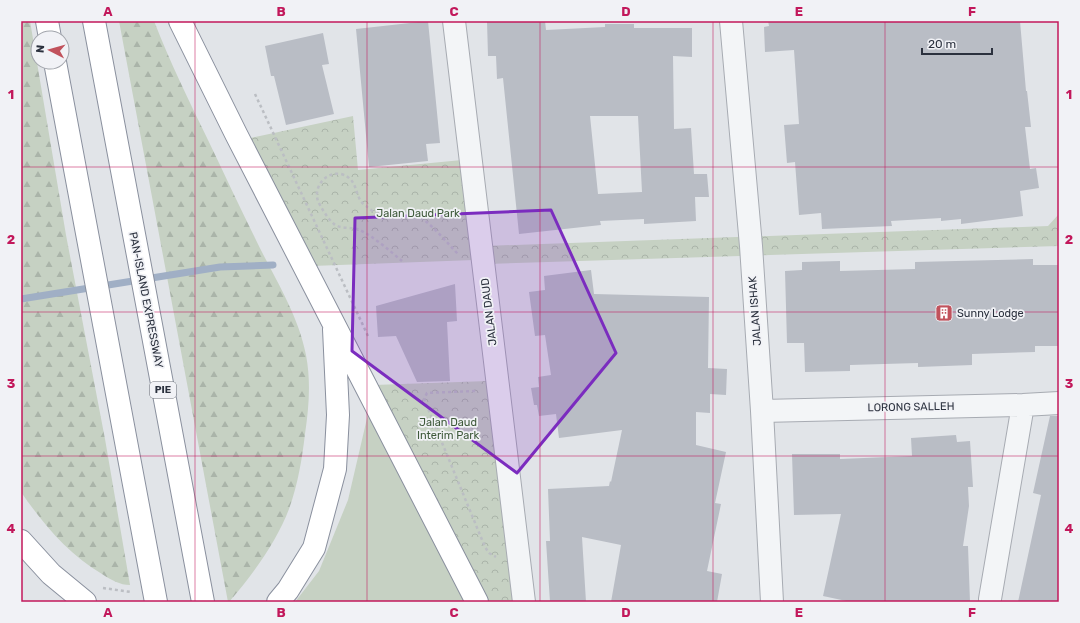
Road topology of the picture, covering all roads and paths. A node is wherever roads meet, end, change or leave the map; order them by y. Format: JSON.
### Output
{"nodes":[{"id":1,"x":94,"y":21,"type":"edge"},
{"id":2,"x":180,"y":21,"type":"edge"},
{"id":3,"x":454,"y":21,"type":"edge"},
{"id":4,"x":731,"y":21,"type":"edge"},
{"id":5,"x":56,"y":70,"type":"edge"},
{"id":6,"x":255,"y":94,"type":"dead end"},
{"id":7,"x":462,"y":258,"type":"dead end"},
{"id":8,"x":402,"y":261,"type":"dead end"},
{"id":9,"x":334,"y":322,"type":"junction"},
{"id":10,"x":368,"y":337,"type":"dead end"},
{"id":11,"x":498,"y":391,"type":"junction"},
{"id":12,"x":1059,"y":403,"type":"edge"},
{"id":13,"x":1023,"y":405,"type":"junction"},
{"id":14,"x":762,"y":411,"type":"junction"},
{"id":15,"x":21,"y":541,"type":"edge"},
{"id":16,"x":519,"y":554,"type":"junction"},
{"id":17,"x":990,"y":598,"type":"dead end"},
{"id":18,"x":85,"y":602,"type":"edge"},
{"id":19,"x":156,"y":602,"type":"edge"},
{"id":20,"x":203,"y":602,"type":"edge"},
{"id":21,"x":278,"y":602,"type":"edge"},
{"id":22,"x":477,"y":602,"type":"edge"},
{"id":23,"x":524,"y":602,"type":"edge"},
{"id":24,"x":772,"y":602,"type":"edge"}],
"edges":[{"from":1,"to":20,"type":"highway","name":"PAN-ISLAND EXPRESSWAY","number":"PIE"},
{"from":2,"to":9,"type":"highway"},
{"from":3,"to":11,"type":"street","name":"JALAN DAUD"},
{"from":4,"to":14,"type":"street","name":"JALAN ISHAK"},
{"from":5,"to":19,"type":"highway"},
{"from":6,"to":10,"type":"path"},
{"from":7,"to":8,"type":"path"},
{"from":9,"to":21,"type":"highway"},
{"from":9,"to":22,"type":"highway"},
{"from":11,"to":16,"type":"street","name":"JALAN DAUD"},
{"from":11,"to":16,"type":"path"},
{"from":12,"to":13,"type":"street","name":"LORONG SALLEH"},
{"from":13,"to":14,"type":"street","name":"LORONG SALLEH"},
{"from":13,"to":17,"type":"street"},
{"from":14,"to":24,"type":"street","name":"JALAN ISHAK"},
{"from":15,"to":18,"type":"highway"},
{"from":16,"to":23,"type":"street","name":"JALAN DAUD"}]}
